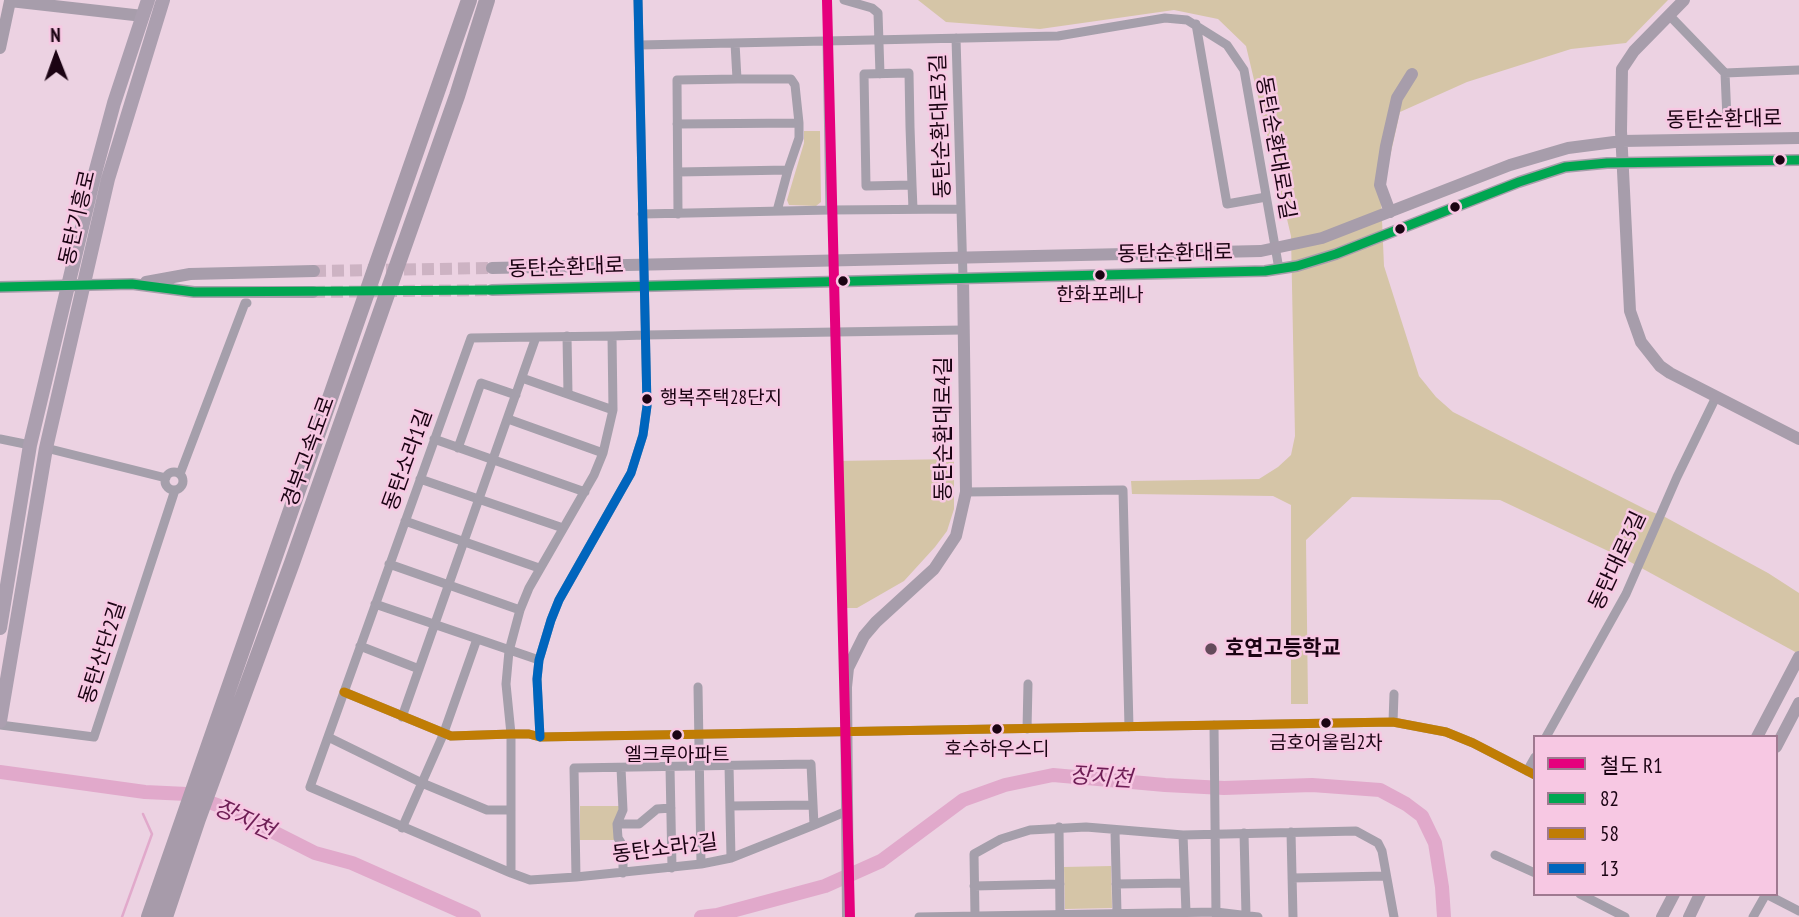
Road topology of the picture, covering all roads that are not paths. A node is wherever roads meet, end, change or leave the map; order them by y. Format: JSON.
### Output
{"nodes":[{"id":1,"x":148,"y":0,"type":"edge"},
{"id":2,"x":163,"y":0,"type":"edge"},
{"id":3,"x":470,"y":0,"type":"edge"},
{"id":4,"x":487,"y":0,"type":"edge"},
{"id":5,"x":638,"y":0,"type":"edge"},
{"id":6,"x":844,"y":0,"type":"edge"},
{"id":7,"x":1684,"y":0,"type":"edge"},
{"id":8,"x":1669,"y":15,"type":"junction"},
{"id":9,"x":143,"y":16,"type":"junction"},
{"id":10,"x":1196,"y":24,"type":"junction"},
{"id":11,"x":956,"y":38,"type":"junction"},
{"id":12,"x":879,"y":40,"type":"junction"},
{"id":13,"x":827,"y":41,"type":"junction"},
{"id":14,"x":736,"y":43,"type":"junction"},
{"id":15,"x":639,"y":45,"type":"junction"},
{"id":16,"x":0,"y":48,"type":"edge"},
{"id":17,"x":1799,"y":70,"type":"edge"},
{"id":18,"x":1725,"y":73,"type":"junction"},
{"id":19,"x":880,"y":74,"type":"junction"},
{"id":20,"x":1412,"y":74,"type":"dead end"},
{"id":21,"x":737,"y":79,"type":"junction"},
{"id":22,"x":1727,"y":119,"type":"dead end"},
{"id":23,"x":799,"y":123,"type":"junction"},
{"id":24,"x":677,"y":124,"type":"junction"},
{"id":25,"x":1799,"y":138,"type":"edge"},
{"id":26,"x":1623,"y":152,"type":"junction"},
{"id":27,"x":1799,"y":160,"type":"edge"},
{"id":28,"x":788,"y":170,"type":"junction"},
{"id":29,"x":678,"y":172,"type":"junction"},
{"id":30,"x":912,"y":185,"type":"junction"},
{"id":31,"x":1266,"y":197,"type":"junction"},
{"id":32,"x":913,"y":209,"type":"junction"},
{"id":33,"x":961,"y":209,"type":"junction"},
{"id":34,"x":830,"y":210,"type":"junction"},
{"id":35,"x":777,"y":211,"type":"junction"},
{"id":36,"x":1390,"y":212,"type":"junction"},
{"id":37,"x":642,"y":214,"type":"junction"},
{"id":38,"x":678,"y":214,"type":"junction"},
{"id":39,"x":1275,"y":249,"type":"junction"},
{"id":40,"x":962,"y":257,"type":"junction"},
{"id":41,"x":1003,"y":257,"type":"junction"},
{"id":42,"x":914,"y":258,"type":"junction"},
{"id":43,"x":643,"y":264,"type":"junction"},
{"id":44,"x":492,"y":268,"type":"tunnel mouth"},
{"id":45,"x":1279,"y":269,"type":"junction"},
{"id":46,"x":314,"y":271,"type":"tunnel mouth"},
{"id":47,"x":1003,"y":276,"type":"junction"},
{"id":48,"x":963,"y":277,"type":"junction"},
{"id":49,"x":851,"y":280,"type":"junction"},
{"id":50,"x":132,"y":284,"type":"junction"},
{"id":51,"x":69,"y":285,"type":"junction"},
{"id":52,"x":84,"y":285,"type":"junction"},
{"id":53,"x":643,"y":286,"type":"junction"},
{"id":54,"x":0,"y":287,"type":"edge"},
{"id":55,"x":492,"y":290,"type":"tunnel mouth"},
{"id":56,"x":313,"y":292,"type":"tunnel mouth"},
{"id":57,"x":247,"y":303,"type":"dead end"},
{"id":58,"x":963,"y":330,"type":"junction"},
{"id":59,"x":645,"y":335,"type":"junction"},
{"id":60,"x":612,"y":336,"type":"junction"},
{"id":61,"x":536,"y":337,"type":"junction"},
{"id":62,"x":567,"y":337,"type":"junction"},
{"id":63,"x":522,"y":378,"type":"junction"},
{"id":64,"x":568,"y":394,"type":"junction"},
{"id":65,"x":516,"y":395,"type":"junction"},
{"id":66,"x":1716,"y":397,"type":"junction"},
{"id":67,"x":612,"y":410,"type":"junction"},
{"id":68,"x":508,"y":419,"type":"junction"},
{"id":69,"x":0,"y":439,"type":"edge"},
{"id":70,"x":434,"y":439,"type":"junction"},
{"id":71,"x":1799,"y":439,"type":"edge"},
{"id":72,"x":30,"y":444,"type":"junction"},
{"id":73,"x":46,"y":448,"type":"junction"},
{"id":74,"x":458,"y":448,"type":"junction"},
{"id":75,"x":603,"y":453,"type":"junction"},
{"id":76,"x":493,"y":460,"type":"junction"},
{"id":77,"x":180,"y":474,"type":"junction"},
{"id":78,"x":166,"y":478,"type":"junction"},
{"id":79,"x":420,"y":479,"type":"junction"},
{"id":80,"x":175,"y":490,"type":"junction"},
{"id":81,"x":585,"y":492,"type":"junction"},
{"id":82,"x":965,"y":492,"type":"junction"},
{"id":83,"x":480,"y":499,"type":"junction"},
{"id":84,"x":405,"y":521,"type":"junction"},
{"id":85,"x":563,"y":528,"type":"junction"},
{"id":86,"x":464,"y":542,"type":"junction"},
{"id":87,"x":390,"y":564,"type":"junction"},
{"id":88,"x":539,"y":568,"type":"junction"},
{"id":89,"x":449,"y":585,"type":"junction"},
{"id":90,"x":375,"y":604,"type":"junction"},
{"id":91,"x":520,"y":610,"type":"junction"},
{"id":92,"x":435,"y":625,"type":"junction"},
{"id":93,"x":0,"y":628,"type":"edge"},
{"id":94,"x":477,"y":639,"type":"junction"},
{"id":95,"x":360,"y":646,"type":"junction"},
{"id":96,"x":509,"y":651,"type":"junction"},
{"id":97,"x":1799,"y":657,"type":"edge"},
{"id":98,"x":540,"y":660,"type":"junction"},
{"id":99,"x":419,"y":669,"type":"junction"},
{"id":100,"x":1028,"y":684,"type":"dead end"},
{"id":101,"x":698,"y":687,"type":"dead end"},
{"id":102,"x":344,"y":692,"type":"junction"},
{"id":103,"x":1394,"y":694,"type":"dead end"},
{"id":104,"x":1799,"y":703,"type":"edge"},
{"id":105,"x":402,"y":717,"type":"junction"},
{"id":106,"x":1393,"y":722,"type":"junction"},
{"id":107,"x":0,"y":723,"type":"edge"},
{"id":108,"x":1214,"y":725,"type":"junction"},
{"id":109,"x":1129,"y":727,"type":"junction"},
{"id":110,"x":1027,"y":729,"type":"junction"},
{"id":111,"x":846,"y":732,"type":"junction"},
{"id":112,"x":511,"y":734,"type":"junction"},
{"id":113,"x":699,"y":734,"type":"junction"},
{"id":114,"x":443,"y":735,"type":"junction"},
{"id":115,"x":1547,"y":735,"type":"edge"},
{"id":116,"x":1758,"y":735,"type":"edge"},
{"id":117,"x":328,"y":737,"type":"junction"},
{"id":118,"x":541,"y":737,"type":"junction"},
{"id":119,"x":1778,"y":743,"type":"edge"},
{"id":120,"x":729,"y":765,"type":"junction"},
{"id":121,"x":670,"y":766,"type":"junction"},
{"id":122,"x":700,"y":766,"type":"junction"},
{"id":123,"x":621,"y":768,"type":"junction"},
{"id":124,"x":1531,"y":773,"type":"edge"},
{"id":125,"x":207,"y":774,"type":"junction"},
{"id":126,"x":422,"y":783,"type":"junction"},
{"id":127,"x":813,"y":805,"type":"junction"},
{"id":128,"x":730,"y":806,"type":"junction"},
{"id":129,"x":671,"y":808,"type":"junction"},
{"id":130,"x":511,"y":810,"type":"junction"},
{"id":131,"x":847,"y":811,"type":"junction"},
{"id":132,"x":192,"y":817,"type":"junction"},
{"id":133,"x":617,"y":824,"type":"junction"},
{"id":134,"x":814,"y":825,"type":"junction"},
{"id":135,"x":1059,"y":827,"type":"junction"},
{"id":136,"x":402,"y":828,"type":"junction"},
{"id":137,"x":1115,"y":831,"type":"junction"},
{"id":138,"x":1291,"y":832,"type":"junction"},
{"id":139,"x":1244,"y":833,"type":"junction"},
{"id":140,"x":1215,"y":834,"type":"junction"},
{"id":141,"x":1183,"y":835,"type":"junction"},
{"id":142,"x":1495,"y":855,"type":"dead end"},
{"id":143,"x":731,"y":858,"type":"junction"},
{"id":144,"x":701,"y":864,"type":"junction"},
{"id":145,"x":672,"y":868,"type":"junction"},
{"id":146,"x":1533,"y":872,"type":"edge"},
{"id":147,"x":512,"y":873,"type":"junction"},
{"id":148,"x":623,"y":873,"type":"junction"},
{"id":149,"x":1386,"y":876,"type":"junction"},
{"id":150,"x":576,"y":877,"type":"junction"},
{"id":151,"x":1292,"y":878,"type":"junction"},
{"id":152,"x":1185,"y":883,"type":"junction"},
{"id":153,"x":1060,"y":884,"type":"junction"},
{"id":154,"x":1116,"y":884,"type":"junction"},
{"id":155,"x":974,"y":886,"type":"junction"},
{"id":156,"x":1584,"y":896,"type":"edge"},
{"id":157,"x":1610,"y":896,"type":"edge"},
{"id":158,"x":1673,"y":896,"type":"edge"},
{"id":159,"x":1699,"y":896,"type":"edge"},
{"id":160,"x":1765,"y":896,"type":"edge"},
{"id":161,"x":1770,"y":896,"type":"edge"},
{"id":162,"x":1605,"y":906,"type":"junction"},
{"id":163,"x":1799,"y":911,"type":"edge"},
{"id":164,"x":1186,"y":912,"type":"junction"},
{"id":165,"x":1117,"y":913,"type":"junction"},
{"id":166,"x":1216,"y":914,"type":"edge"},
{"id":167,"x":1060,"y":915,"type":"junction"},
{"id":168,"x":1246,"y":915,"type":"junction"},
{"id":169,"x":975,"y":916,"type":"edge"},
{"id":170,"x":149,"y":917,"type":"edge"},
{"id":171,"x":165,"y":917,"type":"edge"},
{"id":172,"x":848,"y":917,"type":"edge"},
{"id":173,"x":919,"y":917,"type":"edge"},
{"id":174,"x":1258,"y":917,"type":"edge"},
{"id":175,"x":1293,"y":917,"type":"edge"},
{"id":176,"x":1394,"y":917,"type":"edge"},
{"id":177,"x":1625,"y":917,"type":"edge"},
{"id":178,"x":1662,"y":917,"type":"edge"},
{"id":179,"x":1689,"y":917,"type":"edge"},
{"id":180,"x":1753,"y":917,"type":"edge"}],
"edges":[{"from":1,"to":9,"type":"main road","name":"동탄기흥로"},
{"from":2,"to":52,"type":"main road","name":"동탄기흥로"},
{"from":3,"to":125,"type":"highway","name":"경부고속도로"},
{"from":4,"to":125,"type":"highway","name":"경부고속도로"},
{"from":5,"to":15,"type":"street"},
{"from":6,"to":12,"type":"street"},
{"from":7,"to":8,"type":"main road"},
{"from":8,"to":18,"type":"street"},
{"from":8,"to":26,"type":"main road"},
{"from":9,"to":16,"type":"main road"},
{"from":9,"to":51,"type":"main road","name":"동탄기흥로"},
{"from":10,"to":11,"type":"street","name":"동탄순환대로5길"},
{"from":10,"to":31,"type":"street","name":"동탄순환대로5길"},
{"from":10,"to":31,"type":"street"},
{"from":11,"to":12,"type":"street","name":"동탄순환대로3길"},
{"from":11,"to":33,"type":"street","name":"동탄순환대로3길"},
{"from":12,"to":13,"type":"street","name":"동탄순환대로3길"},
{"from":12,"to":19,"type":"street"},
{"from":13,"to":14,"type":"street","name":"동탄순환대로3길"},
{"from":13,"to":34,"type":"street"},
{"from":14,"to":15,"type":"street","name":"동탄순환대로3길"},
{"from":14,"to":21,"type":"street"},
{"from":15,"to":37,"type":"street"},
{"from":17,"to":18,"type":"street"},
{"from":18,"to":22,"type":"street"},
{"from":19,"to":30,"type":"street"},
{"from":19,"to":30,"type":"street"},
{"from":20,"to":36,"type":"main road"},
{"from":21,"to":23,"type":"street"},
{"from":21,"to":24,"type":"street"},
{"from":23,"to":24,"type":"street"},
{"from":23,"to":28,"type":"street"},
{"from":24,"to":29,"type":"street"},
{"from":25,"to":26,"type":"main road","name":"동탄순환대로"},
{"from":26,"to":27,"type":"main road","name":"동탄순환대로"},
{"from":26,"to":36,"type":"main road","name":"동탄순환대로"},
{"from":26,"to":45,"type":"main road","name":"동탄순환대로"},
{"from":26,"to":66,"type":"main road"},
{"from":28,"to":29,"type":"street"},
{"from":28,"to":35,"type":"street"},
{"from":29,"to":38,"type":"street"},
{"from":30,"to":32,"type":"street"},
{"from":31,"to":39,"type":"street","name":"동탄순환대로5길"},
{"from":32,"to":33,"type":"street"},
{"from":32,"to":34,"type":"street"},
{"from":33,"to":40,"type":"street","name":"동탄순환대로3길"},
{"from":34,"to":35,"type":"street"},
{"from":35,"to":38,"type":"street"},
{"from":36,"to":39,"type":"main road","name":"동탄순환대로"},
{"from":37,"to":38,"type":"street"},
{"from":37,"to":43,"type":"street"},
{"from":39,"to":41,"type":"main road","name":"동탄순환대로"},
{"from":39,"to":45,"type":"street","name":"동탄순환대로5길"},
{"from":40,"to":41,"type":"main road","name":"동탄순환대로"},
{"from":40,"to":42,"type":"main road","name":"동탄순환대로"},
{"from":40,"to":48,"type":"street","name":"동탄순환대로3길"},
{"from":41,"to":47,"type":"main road"},
{"from":42,"to":43,"type":"main road","name":"동탄순환대로"},
{"from":42,"to":49,"type":"main road"},
{"from":43,"to":44,"type":"main road","name":"동탄순환대로"},
{"from":43,"to":53,"type":"street"},
{"from":45,"to":47,"type":"main road","name":"동탄순환대로"},
{"from":46,"to":50,"type":"main road"},
{"from":47,"to":48,"type":"main road","name":"동탄순환대로"},
{"from":48,"to":49,"type":"main road","name":"동탄순환대로"},
{"from":48,"to":58,"type":"main road","name":"동탄순환대로4길"},
{"from":49,"to":53,"type":"main road","name":"동탄순환대로"},
{"from":50,"to":52,"type":"main road"},
{"from":50,"to":56,"type":"main road"},
{"from":51,"to":52,"type":"main road"},
{"from":51,"to":54,"type":"main road"},
{"from":51,"to":72,"type":"main road","name":"동탄기흥로"},
{"from":52,"to":73,"type":"main road","name":"동탄기흥로"},
{"from":53,"to":55,"type":"main road","name":"동탄순환대로"},
{"from":53,"to":59,"type":"street"},
{"from":57,"to":77,"type":"street"},
{"from":58,"to":59,"type":"street","name":"동탄소라1길"},
{"from":58,"to":82,"type":"main road","name":"동탄순환대로4길"},
{"from":59,"to":60,"type":"street","name":"동탄소라1길"},
{"from":59,"to":98,"type":"street"},
{"from":60,"to":62,"type":"street","name":"동탄소라1길"},
{"from":60,"to":67,"type":"street"},
{"from":61,"to":62,"type":"street","name":"동탄소라1길"},
{"from":61,"to":63,"type":"street"},
{"from":61,"to":70,"type":"street","name":"동탄소라1길"},
{"from":62,"to":64,"type":"street"},
{"from":63,"to":64,"type":"street"},
{"from":63,"to":65,"type":"street"},
{"from":64,"to":67,"type":"street"},
{"from":65,"to":68,"type":"street"},
{"from":65,"to":74,"type":"street"},
{"from":66,"to":71,"type":"main road"},
{"from":66,"to":115,"type":"street","name":"동탄대로3길"},
{"from":67,"to":75,"type":"street"},
{"from":68,"to":75,"type":"street"},
{"from":68,"to":76,"type":"street"},
{"from":69,"to":72,"type":"street"},
{"from":70,"to":74,"type":"street"},
{"from":70,"to":79,"type":"street","name":"동탄소라1길"},
{"from":72,"to":93,"type":"main road","name":"동탄기흥로"},
{"from":73,"to":78,"type":"street"},
{"from":73,"to":107,"type":"main road","name":"동탄기흥로"},
{"from":74,"to":76,"type":"street"},
{"from":75,"to":81,"type":"street"},
{"from":76,"to":81,"type":"street"},
{"from":76,"to":83,"type":"street"},
{"from":77,"to":78,"type":"street"},
{"from":77,"to":80,"type":"street"},
{"from":78,"to":80,"type":"street"},
{"from":79,"to":83,"type":"street"},
{"from":79,"to":84,"type":"street","name":"동탄소라1길"},
{"from":80,"to":107,"type":"street","name":"동탄산단2길"},
{"from":81,"to":85,"type":"street"},
{"from":82,"to":109,"type":"street"},
{"from":82,"to":111,"type":"main road","name":"동탄순환대로4길"},
{"from":83,"to":85,"type":"street"},
{"from":83,"to":86,"type":"street"},
{"from":84,"to":86,"type":"street"},
{"from":84,"to":87,"type":"street","name":"동탄소라1길"},
{"from":85,"to":88,"type":"street"},
{"from":86,"to":88,"type":"street"},
{"from":86,"to":89,"type":"street"},
{"from":87,"to":89,"type":"street"},
{"from":87,"to":90,"type":"street","name":"동탄소라1길"},
{"from":88,"to":91,"type":"street"},
{"from":89,"to":91,"type":"street"},
{"from":89,"to":92,"type":"street"},
{"from":90,"to":92,"type":"street"},
{"from":90,"to":95,"type":"street","name":"동탄소라1길"},
{"from":91,"to":96,"type":"street"},
{"from":92,"to":94,"type":"street"},
{"from":92,"to":99,"type":"street"},
{"from":94,"to":96,"type":"street"},
{"from":94,"to":114,"type":"street"},
{"from":95,"to":99,"type":"street"},
{"from":95,"to":102,"type":"street","name":"동탄소라1길"},
{"from":96,"to":98,"type":"street"},
{"from":96,"to":112,"type":"street"},
{"from":97,"to":116,"type":"main road"},
{"from":98,"to":118,"type":"street"},
{"from":99,"to":105,"type":"street"},
{"from":100,"to":110,"type":"street"},
{"from":101,"to":113,"type":"street"},
{"from":102,"to":105,"type":"street"},
{"from":102,"to":117,"type":"street","name":"동탄소라1길"},
{"from":103,"to":106,"type":"street"},
{"from":104,"to":119,"type":"main road"},
{"from":105,"to":114,"type":"street"},
{"from":106,"to":108,"type":"street"},
{"from":106,"to":124,"type":"street"},
{"from":108,"to":109,"type":"street"},
{"from":108,"to":140,"type":"street"},
{"from":109,"to":110,"type":"street"},
{"from":110,"to":111,"type":"street"},
{"from":111,"to":113,"type":"street"},
{"from":111,"to":131,"type":"main road","name":"동탄순환대로4길"},
{"from":112,"to":114,"type":"street"},
{"from":112,"to":118,"type":"street"},
{"from":112,"to":130,"type":"street"},
{"from":113,"to":118,"type":"street"},
{"from":113,"to":122,"type":"street"},
{"from":114,"to":126,"type":"street"},
{"from":117,"to":126,"type":"street"},
{"from":117,"to":136,"type":"street","name":"동탄소라1길"},
{"from":120,"to":122,"type":"street"},
{"from":120,"to":127,"type":"street"},
{"from":120,"to":128,"type":"street"},
{"from":121,"to":122,"type":"street"},
{"from":121,"to":123,"type":"street"},
{"from":121,"to":129,"type":"street"},
{"from":122,"to":144,"type":"street"},
{"from":123,"to":133,"type":"street"},
{"from":123,"to":150,"type":"street"},
{"from":125,"to":132,"type":"highway","name":"경부고속도로"},
{"from":126,"to":130,"type":"street"},
{"from":126,"to":136,"type":"street"},
{"from":127,"to":128,"type":"street"},
{"from":127,"to":134,"type":"street"},
{"from":128,"to":143,"type":"street"},
{"from":129,"to":133,"type":"street"},
{"from":129,"to":145,"type":"street"},
{"from":130,"to":147,"type":"street"},
{"from":131,"to":134,"type":"street","name":"동탄소라2길"},
{"from":131,"to":172,"type":"main road","name":"동탄순환대로4길"},
{"from":132,"to":170,"type":"highway","name":"경부고속도로"},
{"from":132,"to":171,"type":"highway","name":"경부고속도로"},
{"from":133,"to":148,"type":"street"},
{"from":134,"to":143,"type":"street","name":"동탄소라2길"},
{"from":135,"to":137,"type":"street"},
{"from":135,"to":153,"type":"street"},
{"from":135,"to":155,"type":"street"},
{"from":136,"to":147,"type":"street","name":"동탄소라1길"},
{"from":137,"to":141,"type":"street"},
{"from":137,"to":154,"type":"street"},
{"from":138,"to":139,"type":"street"},
{"from":138,"to":149,"type":"street"},
{"from":138,"to":151,"type":"street"},
{"from":139,"to":140,"type":"street"},
{"from":139,"to":168,"type":"street"},
{"from":140,"to":141,"type":"street"},
{"from":140,"to":166,"type":"street"},
{"from":141,"to":152,"type":"street"},
{"from":142,"to":146,"type":"street"},
{"from":143,"to":144,"type":"street","name":"동탄소라2길"},
{"from":144,"to":145,"type":"street","name":"동탄소라2길"},
{"from":145,"to":148,"type":"street","name":"동탄소라2길"},
{"from":147,"to":150,"type":"street","name":"동탄소라2길"},
{"from":148,"to":150,"type":"street","name":"동탄소라2길"},
{"from":149,"to":151,"type":"street"},
{"from":149,"to":176,"type":"street"},
{"from":151,"to":175,"type":"street"},
{"from":152,"to":154,"type":"street"},
{"from":152,"to":164,"type":"street"},
{"from":153,"to":155,"type":"street"},
{"from":153,"to":167,"type":"street"},
{"from":154,"to":165,"type":"street"},
{"from":155,"to":169,"type":"street"},
{"from":156,"to":162,"type":"street"},
{"from":157,"to":162,"type":"street"},
{"from":158,"to":178,"type":"main road"},
{"from":159,"to":179,"type":"main road"},
{"from":160,"to":180,"type":"street"},
{"from":161,"to":163,"type":"street"},
{"from":162,"to":177,"type":"street"},
{"from":164,"to":165,"type":"street"},
{"from":164,"to":166,"type":"street"},
{"from":165,"to":167,"type":"street"},
{"from":166,"to":168,"type":"street"},
{"from":167,"to":169,"type":"street"},
{"from":168,"to":174,"type":"street"},
{"from":169,"to":173,"type":"street"}]}
